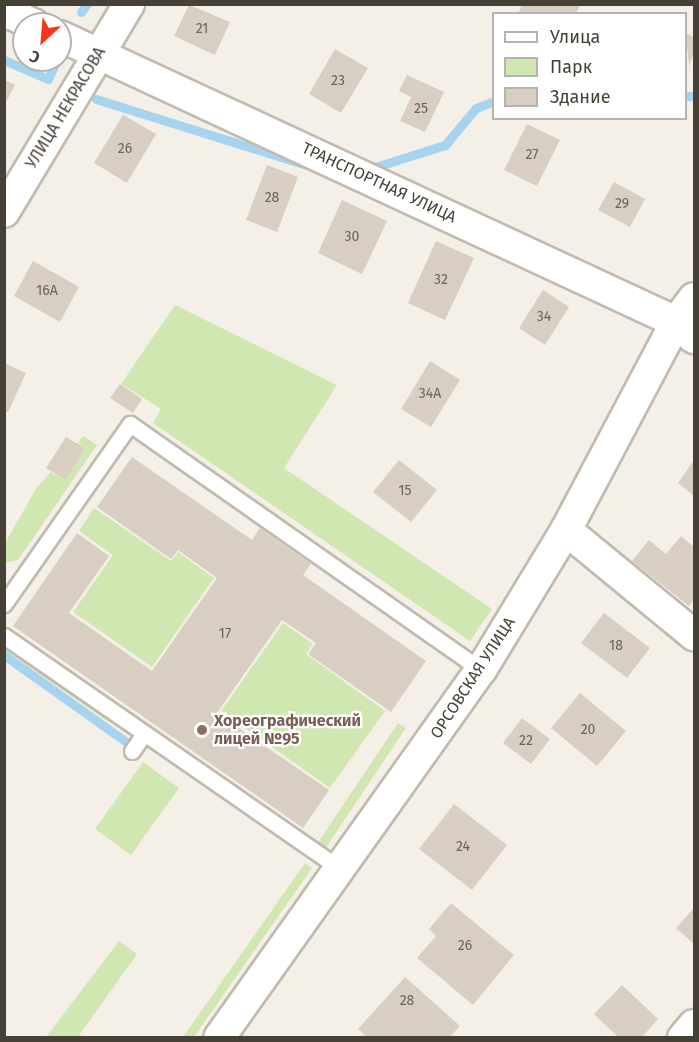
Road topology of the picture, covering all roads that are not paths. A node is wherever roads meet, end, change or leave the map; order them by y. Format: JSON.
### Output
{"nodes":[{"id":1,"x":129,"y":4,"type":"edge"},
{"id":2,"x":72,"y":41,"type":"edge"},
{"id":3,"x":98,"y":53,"type":"junction"},
{"id":4,"x":4,"y":212,"type":"edge"},
{"id":5,"x":694,"y":298,"type":"edge"},
{"id":6,"x":685,"y":330,"type":"edge"},
{"id":7,"x":566,"y":530,"type":"junction"},
{"id":8,"x":4,"y":604,"type":"edge"},
{"id":9,"x":694,"y":635,"type":"edge"},
{"id":10,"x":4,"y":636,"type":"edge"},
{"id":11,"x":481,"y":670,"type":"junction"},
{"id":12,"x":144,"y":734,"type":"junction"},
{"id":13,"x":132,"y":752,"type":"dead end"},
{"id":14,"x":341,"y":868,"type":"junction"},
{"id":15,"x":694,"y":1025,"type":"edge"},
{"id":16,"x":219,"y":1038,"type":"edge"},
{"id":17,"x":683,"y":1038,"type":"edge"}],
"edges":[{"from":1,"to":3,"type":"street","name":"УЛИЦА НЕКРАСОВА"},
{"from":2,"to":3,"type":"street","name":"ТРАНСПОРТНАЯ УЛИЦА"},
{"from":3,"to":4,"type":"street","name":"УЛИЦА НЕКРАСОВА"},
{"from":3,"to":6,"type":"street","name":"ТРАНСПОРТНАЯ УЛИЦА"},
{"from":5,"to":6,"type":"street","name":"ОРСОВСКАЯ УЛИЦА"},
{"from":6,"to":7,"type":"street","name":"ОРСОВСКАЯ УЛИЦА"},
{"from":7,"to":9,"type":"street"},
{"from":7,"to":11,"type":"street","name":"ОРСОВСКАЯ УЛИЦА"},
{"from":8,"to":11,"type":"lane"},
{"from":10,"to":12,"type":"lane"},
{"from":11,"to":14,"type":"street","name":"ОРСОВСКАЯ УЛИЦА"},
{"from":12,"to":13,"type":"lane"},
{"from":12,"to":14,"type":"lane"},
{"from":14,"to":16,"type":"street","name":"ОРСОВСКАЯ УЛИЦА"},
{"from":15,"to":17,"type":"street"}]}
